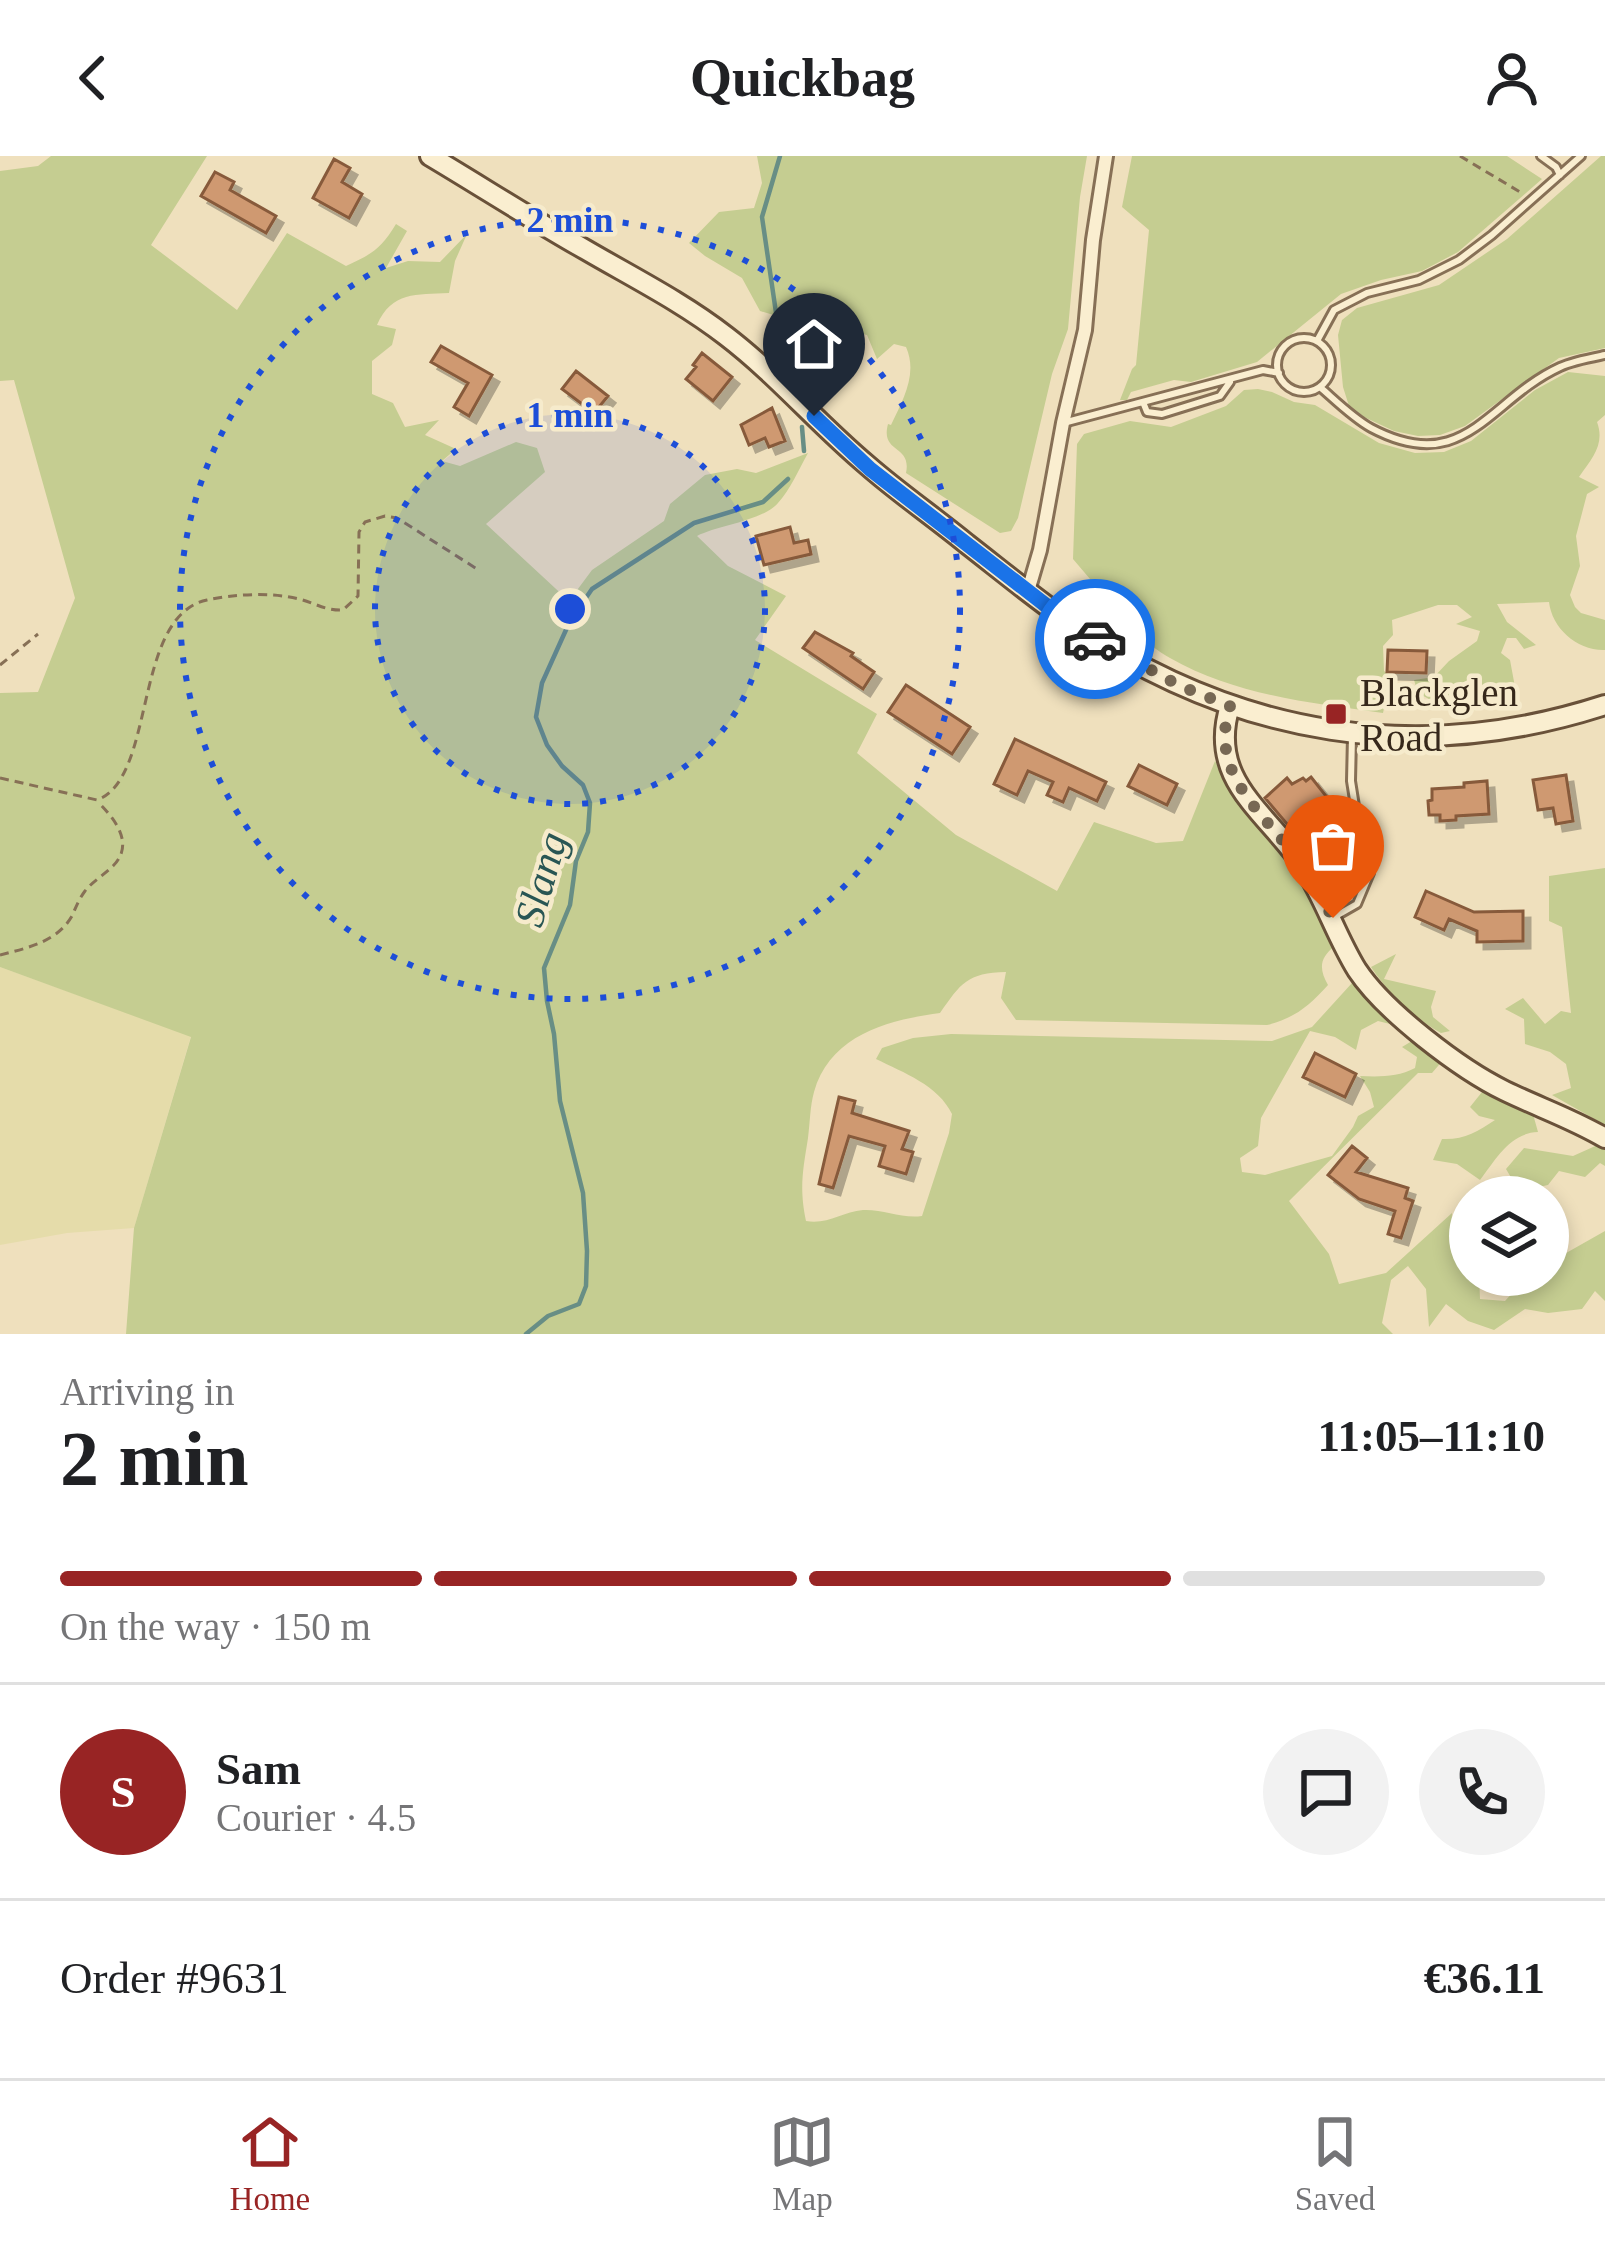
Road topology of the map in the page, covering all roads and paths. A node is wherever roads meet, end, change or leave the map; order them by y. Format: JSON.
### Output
{"nodes":[{"id":1,"x":430,"y":156,"type":"edge"},
{"id":2,"x":1106,"y":156,"type":"edge"},
{"id":3,"x":1460,"y":156,"type":"edge"},
{"id":4,"x":1541,"y":156,"type":"edge"},
{"id":5,"x":1581,"y":156,"type":"edge"},
{"id":6,"x":1560,"y":176,"type":"junction"},
{"id":7,"x":1532,"y":200,"type":"junction"},
{"id":8,"x":1317,"y":341,"type":"junction"},
{"id":9,"x":1605,"y":355,"type":"edge"},
{"id":10,"x":1279,"y":373,"type":"junction"},
{"id":11,"x":1232,"y":379,"type":"junction"},
{"id":12,"x":1320,"y":387,"type":"junction"},
{"id":13,"x":1143,"y":402,"type":"junction"},
{"id":14,"x":1063,"y":423,"type":"junction"},
{"id":15,"x":477,"y":568,"type":"dead end"},
{"id":16,"x":1028,"y":591,"type":"junction"},
{"id":17,"x":38,"y":634,"type":"dead end"},
{"id":18,"x":0,"y":665,"type":"edge"},
{"id":19,"x":1605,"y":705,"type":"edge"},
{"id":20,"x":1230,"y":706,"type":"junction"},
{"id":21,"x":1352,"y":734,"type":"junction"},
{"id":22,"x":0,"y":778,"type":"edge"},
{"id":23,"x":97,"y":800,"type":"junction"},
{"id":24,"x":1333,"y":918,"type":"junction"},
{"id":25,"x":0,"y":955,"type":"edge"},
{"id":26,"x":1605,"y":1138,"type":"edge"}],
"edges":[{"from":1,"to":16,"type":"street"},
{"from":2,"to":14,"type":"street"},
{"from":3,"to":7,"type":"path"},
{"from":4,"to":6,"type":"lane"},
{"from":5,"to":6,"type":"lane"},
{"from":6,"to":7,"type":"lane"},
{"from":7,"to":8,"type":"lane"},
{"from":8,"to":10,"type":"lane"},
{"from":8,"to":12,"type":"lane"},
{"from":9,"to":12,"type":"lane"},
{"from":10,"to":11,"type":"lane"},
{"from":10,"to":12,"type":"lane"},
{"from":11,"to":13,"type":"lane"},
{"from":11,"to":13,"type":"lane"},
{"from":13,"to":14,"type":"lane"},
{"from":14,"to":16,"type":"street"},
{"from":15,"to":23,"type":"path"},
{"from":16,"to":20,"type":"street"},
{"from":17,"to":18,"type":"path"},
{"from":19,"to":21,"type":"street"},
{"from":20,"to":21,"type":"street"},
{"from":20,"to":24,"type":"street"},
{"from":21,"to":24,"type":"lane"},
{"from":22,"to":23,"type":"path"},
{"from":23,"to":25,"type":"path"},
{"from":24,"to":26,"type":"street"}]}
